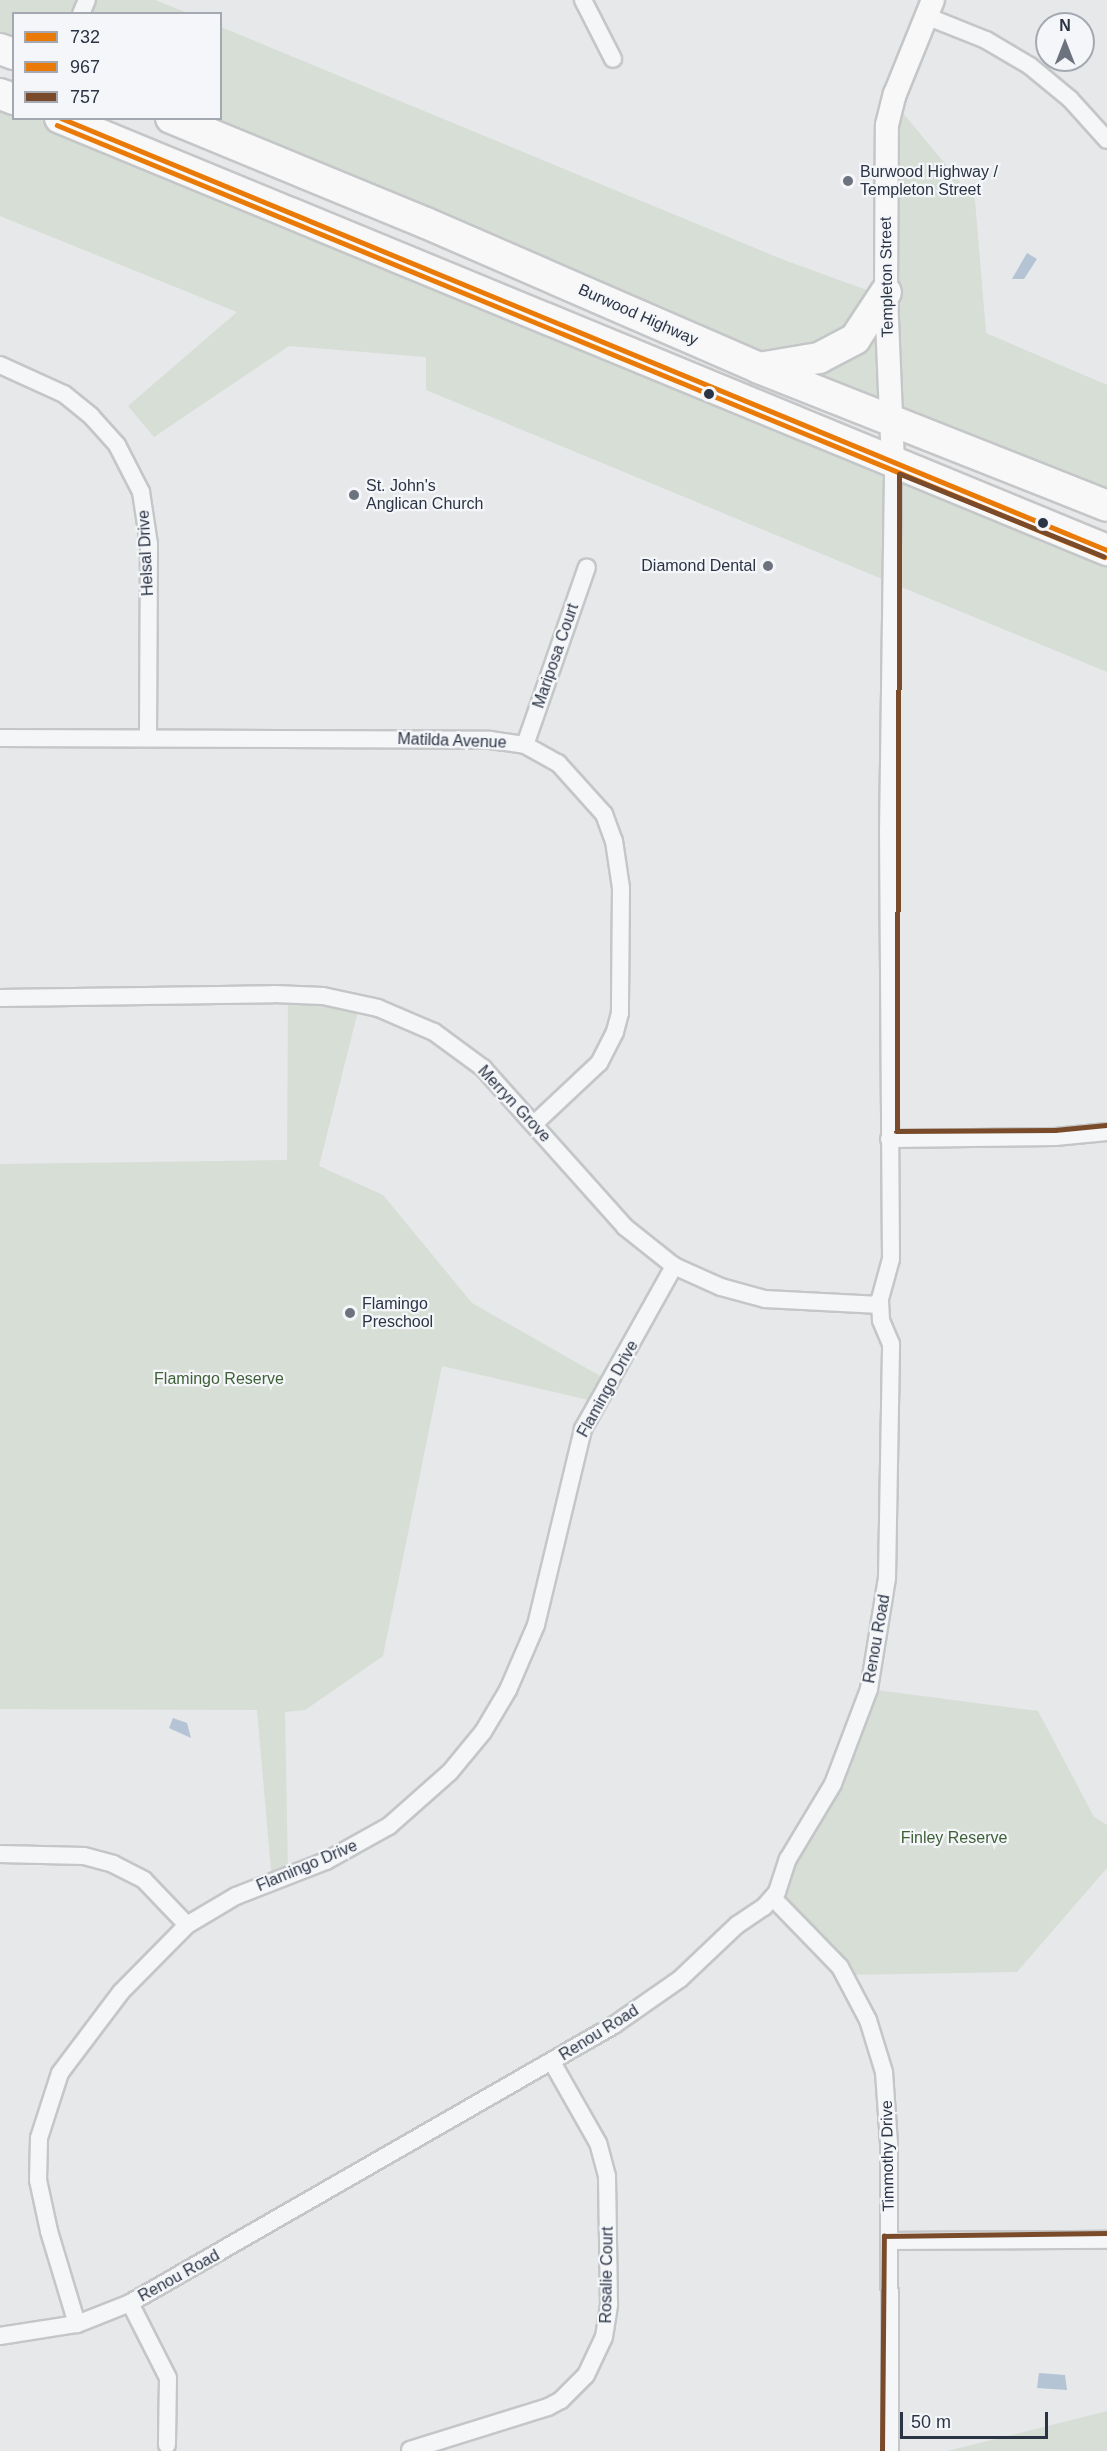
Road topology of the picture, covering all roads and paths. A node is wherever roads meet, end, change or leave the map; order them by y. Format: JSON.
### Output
{"nodes":[{"id":1,"x":583,"y":0,"type":"edge"},
{"id":2,"x":929,"y":8,"type":"edge"},
{"id":3,"x":613,"y":59,"type":"dead end"},
{"id":4,"x":65,"y":120,"type":"edge"},
{"id":5,"x":176,"y":120,"type":"edge"},
{"id":6,"x":1107,"y":140,"type":"edge"},
{"id":7,"x":886,"y":292,"type":"junction"},
{"id":8,"x":0,"y":365,"type":"edge"},
{"id":9,"x":759,"y":368,"type":"junction"},
{"id":10,"x":891,"y":419,"type":"junction"},
{"id":11,"x":893,"y":463,"type":"junction"},
{"id":12,"x":1107,"y":506,"type":"edge"},
{"id":13,"x":1107,"y":550,"type":"edge"},
{"id":14,"x":587,"y":567,"type":"dead end"},
{"id":15,"x":0,"y":738,"type":"edge"},
{"id":16,"x":148,"y":738,"type":"junction"},
{"id":17,"x":525,"y":745,"type":"junction"},
{"id":18,"x":0,"y":998,"type":"edge"},
{"id":19,"x":535,"y":1123,"type":"junction"},
{"id":20,"x":1107,"y":1132,"type":"edge"},
{"id":21,"x":888,"y":1139,"type":"junction"},
{"id":22,"x":674,"y":1266,"type":"junction"},
{"id":23,"x":880,"y":1305,"type":"junction"},
{"id":24,"x":0,"y":1854,"type":"edge"},
{"id":25,"x":773,"y":1898,"type":"junction"},
{"id":26,"x":187,"y":1925,"type":"junction"},
{"id":27,"x":552,"y":2062,"type":"junction"},
{"id":28,"x":1107,"y":2240,"type":"edge"},
{"id":29,"x":889,"y":2241,"type":"junction"},
{"id":30,"x":130,"y":2303,"type":"junction"},
{"id":31,"x":77,"y":2324,"type":"junction"},
{"id":32,"x":0,"y":2336,"type":"edge"},
{"id":33,"x":167,"y":2445,"type":"dead end"},
{"id":34,"x":410,"y":2450,"type":"edge"},
{"id":35,"x":890,"y":2451,"type":"edge"}],
"edges":[{"from":1,"to":3,"type":"street"},
{"from":2,"to":6,"type":"street"},
{"from":2,"to":7,"type":"street","name":"Templeton Street"},
{"from":4,"to":11,"type":"highway"},
{"from":5,"to":9,"type":"highway","name":"Burwood Highway"},
{"from":7,"to":9,"type":"highway"},
{"from":7,"to":10,"type":"street","name":"Templeton Street"},
{"from":8,"to":16,"type":"street","name":"Helsal Drive"},
{"from":9,"to":10,"type":"highway","name":"Burwood Highway"},
{"from":10,"to":11,"type":"street","name":"Templeton Street"},
{"from":10,"to":12,"type":"highway","name":"Burwood Highway"},
{"from":11,"to":13,"type":"highway"},
{"from":11,"to":21,"type":"street","name":"Renou Road"},
{"from":14,"to":17,"type":"street","name":"Mariposa Court"},
{"from":15,"to":16,"type":"street","name":"Matilda Avenue"},
{"from":16,"to":17,"type":"street","name":"Matilda Avenue"},
{"from":17,"to":19,"type":"street","name":"Matilda Avenue"},
{"from":18,"to":19,"type":"street","name":"Merryn Grove"},
{"from":19,"to":22,"type":"street","name":"Merryn Grove"},
{"from":20,"to":21,"type":"street"},
{"from":21,"to":23,"type":"street","name":"Renou Road"},
{"from":22,"to":23,"type":"street","name":"Merryn Grove"},
{"from":22,"to":26,"type":"street","name":"Flamingo Drive"},
{"from":23,"to":25,"type":"street","name":"Renou Road"},
{"from":24,"to":26,"type":"street"},
{"from":25,"to":27,"type":"street","name":"Renou Road"},
{"from":25,"to":29,"type":"street","name":"Timmothy Drive"},
{"from":26,"to":31,"type":"street","name":"Flamingo Drive"},
{"from":27,"to":30,"type":"street","name":"Renou Road"},
{"from":27,"to":34,"type":"street","name":"Rosalie Court"},
{"from":28,"to":29,"type":"street"},
{"from":29,"to":35,"type":"street","name":"Timmothy Drive"},
{"from":30,"to":31,"type":"street","name":"Renou Road"},
{"from":30,"to":33,"type":"street"},
{"from":31,"to":32,"type":"street","name":"Renou Road"}]}
